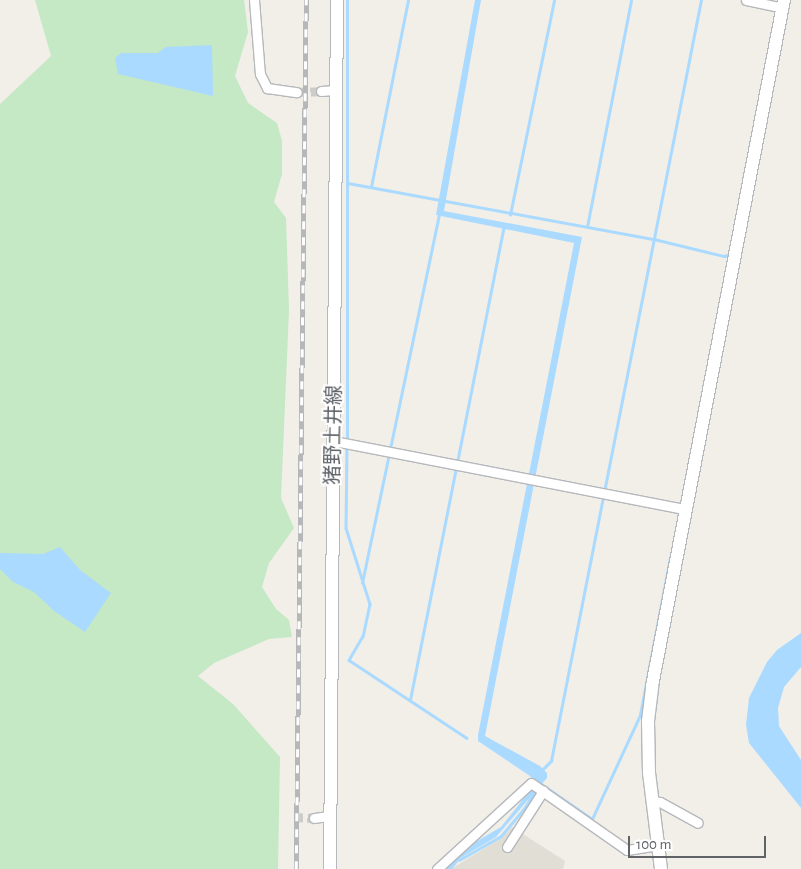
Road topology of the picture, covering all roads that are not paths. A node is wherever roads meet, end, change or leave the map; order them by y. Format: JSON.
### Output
{"nodes":[{"id":1,"x":254,"y":0,"type":"edge"},
{"id":2,"x":337,"y":0,"type":"edge"},
{"id":3,"x":746,"y":0,"type":"edge"},
{"id":4,"x":784,"y":4,"type":"edge"},
{"id":5,"x":337,"y":90,"type":"junction"},
{"id":6,"x":321,"y":91,"type":"tunnel mouth"},
{"id":7,"x":297,"y":92,"type":"tunnel mouth"},
{"id":8,"x":334,"y":441,"type":"junction"},
{"id":9,"x":684,"y":509,"type":"junction"},
{"id":10,"x":541,"y":790,"type":"junction"},
{"id":11,"x":652,"y":801,"type":"junction"},
{"id":12,"x":329,"y":816,"type":"junction"},
{"id":13,"x":314,"y":818,"type":"tunnel mouth"},
{"id":14,"x":698,"y":823,"type":"dead end"},
{"id":15,"x":657,"y":845,"type":"junction"},
{"id":16,"x":507,"y":847,"type":"dead end"},
{"id":17,"x":330,"y":869,"type":"edge"},
{"id":18,"x":437,"y":869,"type":"edge"},
{"id":19,"x":661,"y":869,"type":"edge"}],
"edges":[{"from":1,"to":7,"type":"street"},
{"from":2,"to":5,"type":"street","name":"猪野土井線"},
{"from":3,"to":4,"type":"street"},
{"from":4,"to":9,"type":"street"},
{"from":5,"to":6,"type":"street"},
{"from":5,"to":8,"type":"street","name":"猪野土井線"},
{"from":8,"to":9,"type":"street"},
{"from":8,"to":12,"type":"street","name":"猪野土井線"},
{"from":9,"to":11,"type":"street"},
{"from":10,"to":15,"type":"street"},
{"from":10,"to":16,"type":"street"},
{"from":10,"to":18,"type":"street"},
{"from":11,"to":14,"type":"street"},
{"from":11,"to":15,"type":"street"},
{"from":12,"to":13,"type":"street"},
{"from":12,"to":17,"type":"street","name":"猪野土井線"},
{"from":15,"to":19,"type":"street"}]}
